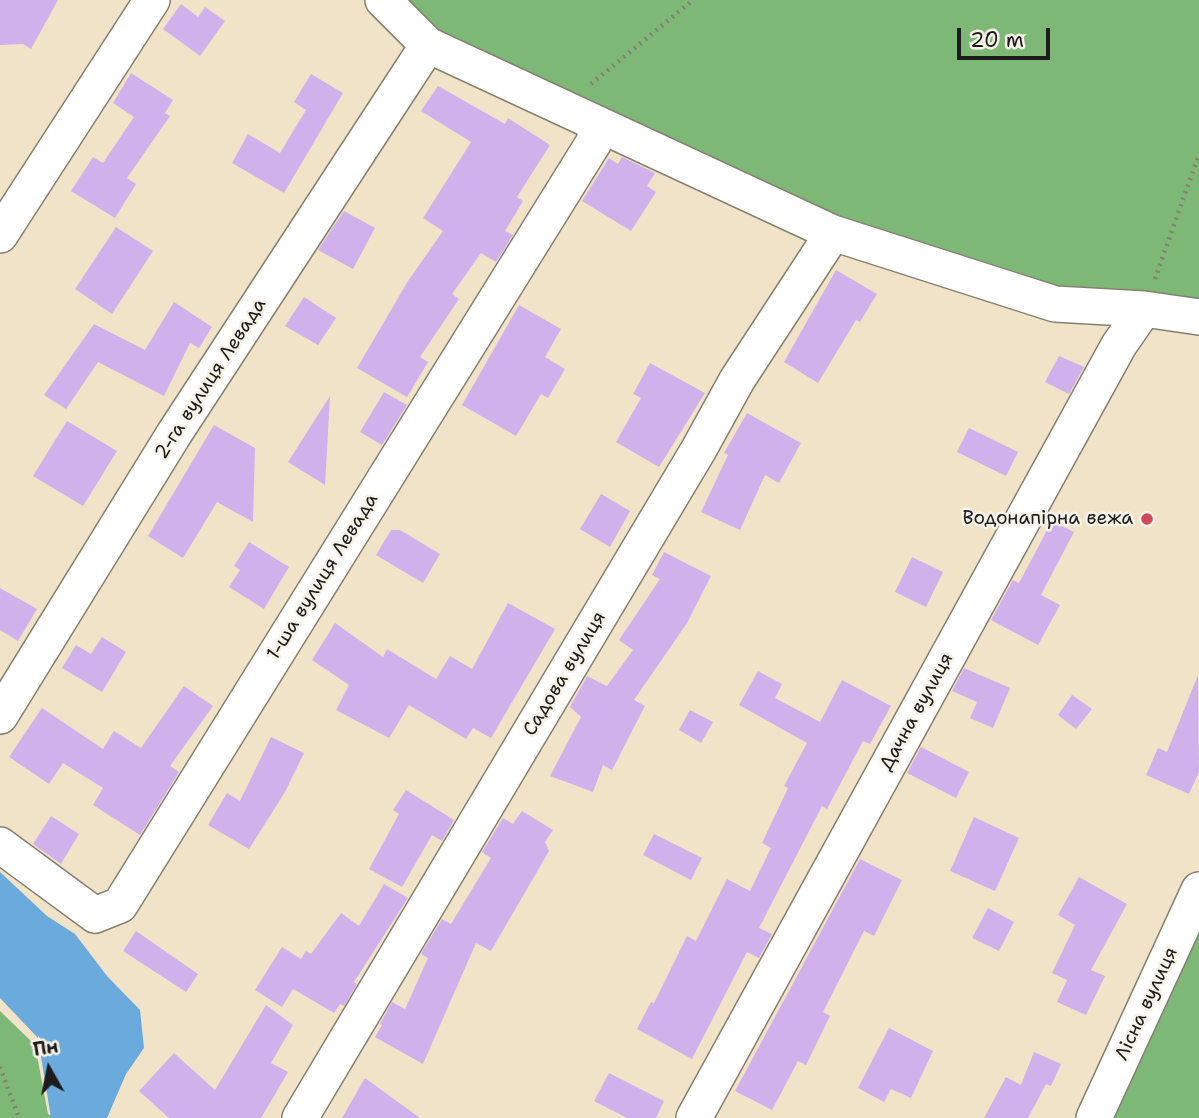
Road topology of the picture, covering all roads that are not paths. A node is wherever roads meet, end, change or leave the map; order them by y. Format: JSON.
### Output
{"nodes":[{"id":1,"x":152,"y":0,"type":"edge"},
{"id":2,"x":383,"y":0,"type":"edge"},
{"id":3,"x":428,"y":45,"type":"junction"},
{"id":4,"x":597,"y":125,"type":"junction"},
{"id":5,"x":832,"y":233,"type":"junction"},
{"id":6,"x":0,"y":235,"type":"edge"},
{"id":7,"x":1144,"y":309,"type":"junction"},
{"id":8,"x":1199,"y":317,"type":"edge"},
{"id":9,"x":0,"y":716,"type":"edge"},
{"id":10,"x":0,"y":845,"type":"edge"},
{"id":11,"x":1199,"y":890,"type":"edge"},
{"id":12,"x":300,"y":1118,"type":"edge"},
{"id":13,"x":694,"y":1118,"type":"edge"},
{"id":14,"x":1094,"y":1118,"type":"edge"}],
"edges":[{"from":1,"to":6,"type":"street"},
{"from":2,"to":3,"type":"street"},
{"from":3,"to":4,"type":"street"},
{"from":3,"to":9,"type":"street","name":"2-га вулиця Левада"},
{"from":4,"to":5,"type":"street"},
{"from":4,"to":10,"type":"street","name":"1-ша вулиця Левада"},
{"from":5,"to":7,"type":"street"},
{"from":5,"to":12,"type":"street","name":"Садова вулиця"},
{"from":7,"to":8,"type":"street"},
{"from":7,"to":13,"type":"street","name":"Дачна вулиця"},
{"from":11,"to":14,"type":"street","name":"Лісна вулиця"}]}
